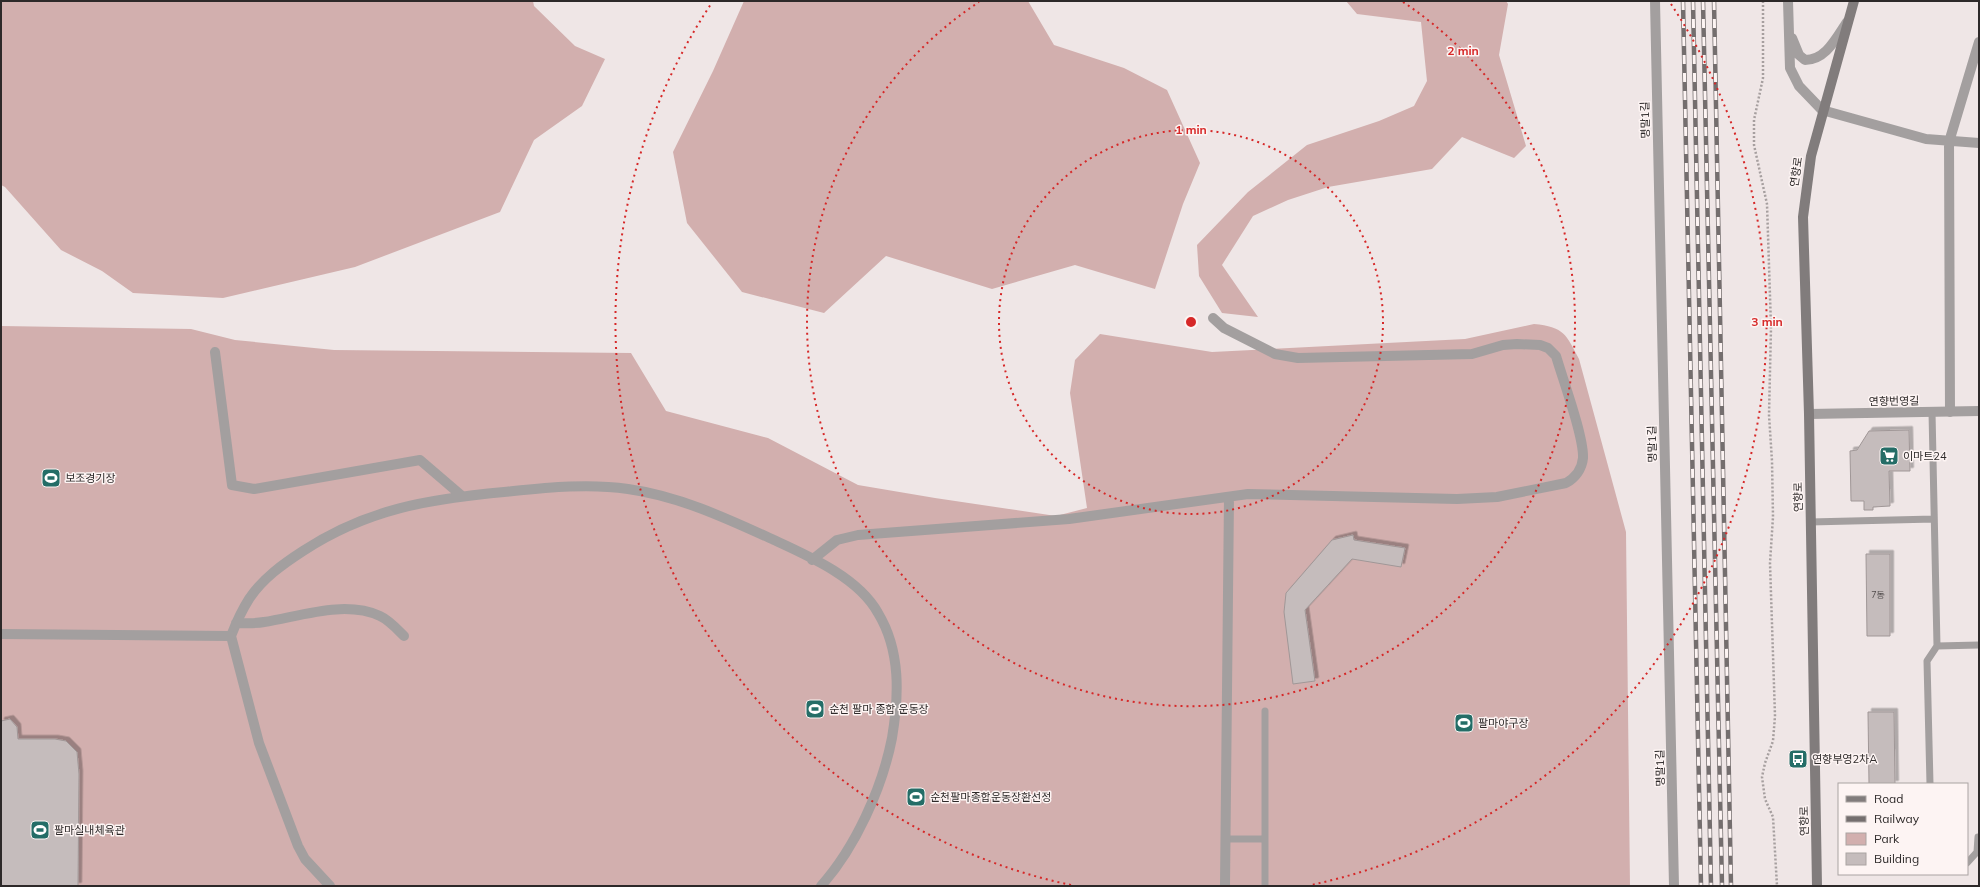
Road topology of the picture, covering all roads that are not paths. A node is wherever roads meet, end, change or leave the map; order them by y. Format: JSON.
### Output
{"nodes":[{"id":1,"x":1655,"y":1,"type":"edge"},
{"id":2,"x":1788,"y":1,"type":"edge"},
{"id":3,"x":1854,"y":1,"type":"edge"},
{"id":4,"x":1848,"y":20,"type":"junction"},
{"id":5,"x":1789,"y":32,"type":"junction"},
{"id":6,"x":1979,"y":42,"type":"edge"},
{"id":7,"x":1822,"y":110,"type":"junction"},
{"id":8,"x":1949,"y":142,"type":"junction"},
{"id":9,"x":1979,"y":143,"type":"edge"},
{"id":10,"x":1213,"y":318,"type":"dead end"},
{"id":11,"x":215,"y":352,"type":"dead end"},
{"id":12,"x":1979,"y":411,"type":"edge"},
{"id":13,"x":1932,"y":412,"type":"junction"},
{"id":14,"x":1950,"y":412,"type":"junction"},
{"id":15,"x":1809,"y":414,"type":"junction"},
{"id":16,"x":462,"y":496,"type":"junction"},
{"id":17,"x":1229,"y":497,"type":"junction"},
{"id":18,"x":1934,"y":519,"type":"junction"},
{"id":19,"x":1810,"y":522,"type":"junction"},
{"id":20,"x":812,"y":560,"type":"junction"},
{"id":21,"x":236,"y":623,"type":"junction"},
{"id":22,"x":1,"y":634,"type":"edge"},
{"id":23,"x":231,"y":636,"type":"junction"},
{"id":24,"x":404,"y":636,"type":"dead end"},
{"id":25,"x":1979,"y":645,"type":"edge"},
{"id":26,"x":1937,"y":646,"type":"junction"},
{"id":27,"x":1265,"y":711,"type":"dead end"},
{"id":28,"x":1930,"y":783,"type":"edge"},
{"id":29,"x":1978,"y":837,"type":"dead end"},
{"id":30,"x":1225,"y":839,"type":"junction"},
{"id":31,"x":1265,"y":840,"type":"junction"},
{"id":32,"x":1968,"y":862,"type":"edge"},
{"id":33,"x":829,"y":882,"type":"edge"},
{"id":34,"x":330,"y":886,"type":"edge"},
{"id":35,"x":821,"y":886,"type":"edge"},
{"id":36,"x":1225,"y":886,"type":"edge"},
{"id":37,"x":1264,"y":886,"type":"edge"},
{"id":38,"x":1674,"y":886,"type":"edge"},
{"id":39,"x":1817,"y":886,"type":"edge"}],
"edges":[{"from":1,"to":38,"type":"street","name":"명말1길"},
{"from":2,"to":5,"type":"street"},
{"from":3,"to":4,"type":"main road","name":"연향로"},
{"from":4,"to":5,"type":"street"},
{"from":4,"to":7,"type":"main road","name":"연향로"},
{"from":5,"to":7,"type":"street"},
{"from":6,"to":8,"type":"street"},
{"from":7,"to":8,"type":"street"},
{"from":7,"to":15,"type":"main road","name":"연향로"},
{"from":8,"to":9,"type":"street"},
{"from":8,"to":14,"type":"street"},
{"from":10,"to":17,"type":"street"},
{"from":11,"to":16,"type":"street"},
{"from":12,"to":14,"type":"street","name":"연향번영길"},
{"from":13,"to":14,"type":"street","name":"연향번영길"},
{"from":13,"to":15,"type":"street","name":"연향번영길"},
{"from":13,"to":18,"type":"lane"},
{"from":15,"to":19,"type":"main road","name":"연향로"},
{"from":16,"to":20,"type":"street"},
{"from":16,"to":21,"type":"street"},
{"from":17,"to":20,"type":"street"},
{"from":17,"to":30,"type":"street"},
{"from":18,"to":19,"type":"lane"},
{"from":18,"to":26,"type":"lane"},
{"from":19,"to":39,"type":"main road","name":"연향로"},
{"from":20,"to":33,"type":"street"},
{"from":21,"to":23,"type":"street"},
{"from":21,"to":24,"type":"street"},
{"from":22,"to":23,"type":"street"},
{"from":23,"to":34,"type":"street"},
{"from":25,"to":26,"type":"lane"},
{"from":26,"to":28,"type":"lane"},
{"from":27,"to":31,"type":"lane"},
{"from":29,"to":32,"type":"lane"},
{"from":30,"to":31,"type":"lane"},
{"from":30,"to":36,"type":"street"},
{"from":31,"to":37,"type":"lane"},
{"from":33,"to":35,"type":"street"}]}
